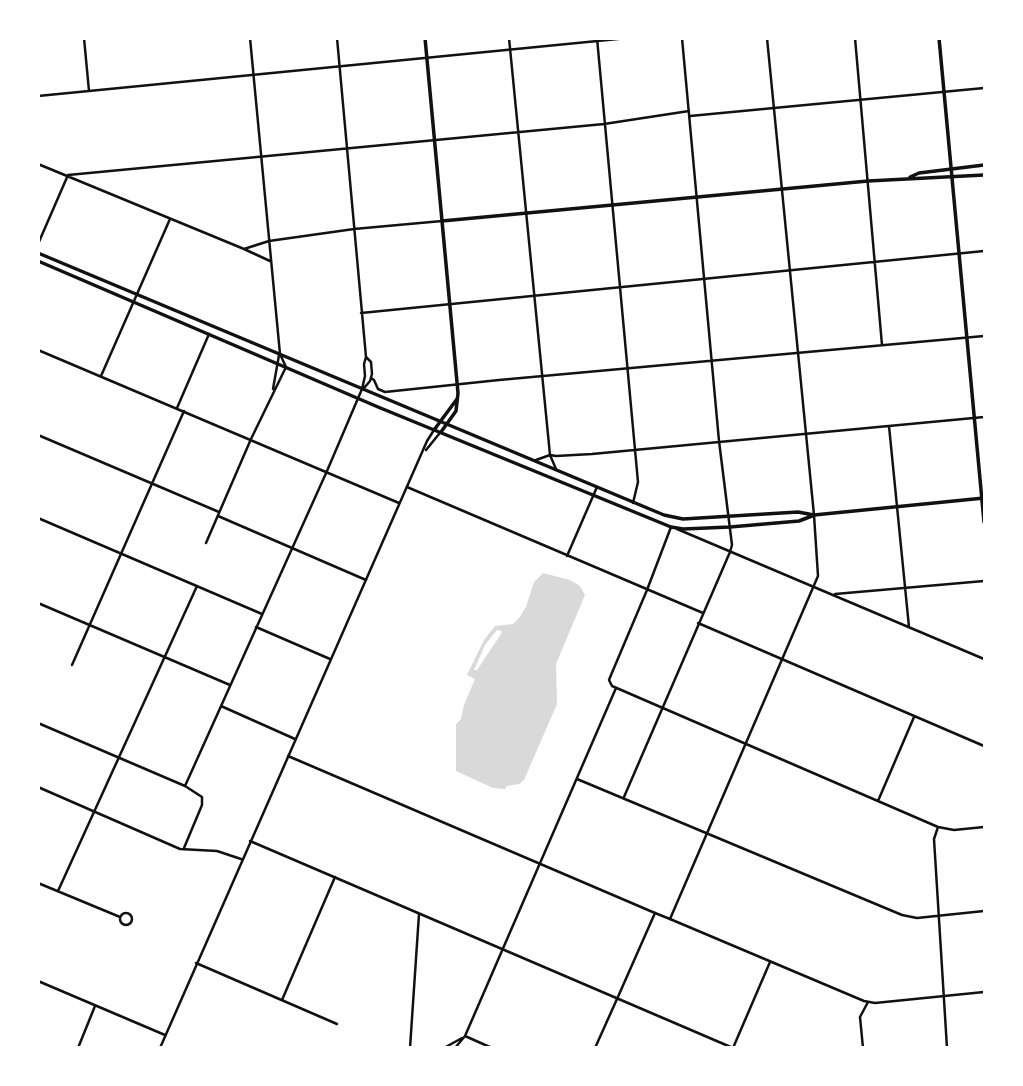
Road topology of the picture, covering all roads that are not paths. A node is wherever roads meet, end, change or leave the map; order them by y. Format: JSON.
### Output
{"nodes":[{"id":1,"x":84,"y":38,"type":"edge"},
{"id":2,"x":250,"y":38,"type":"edge"},
{"id":3,"x":337,"y":38,"type":"edge"},
{"id":4,"x":425,"y":38,"type":"edge"},
{"id":5,"x":509,"y":38,"type":"edge"},
{"id":6,"x":628,"y":38,"type":"edge"},
{"id":7,"x":682,"y":38,"type":"edge"},
{"id":8,"x":768,"y":38,"type":"edge"},
{"id":9,"x":855,"y":38,"type":"edge"},
{"id":10,"x":939,"y":38,"type":"edge"},
{"id":11,"x":597,"y":40,"type":"edge"},
{"id":12,"x":510,"y":49,"type":"junction"},
{"id":13,"x":426,"y":57,"type":"junction"},
{"id":14,"x":340,"y":65,"type":"junction"},
{"id":15,"x":254,"y":74,"type":"junction"},
{"id":16,"x":985,"y":88,"type":"edge"},
{"id":17,"x":89,"y":91,"type":"junction"},
{"id":18,"x":944,"y":91,"type":"junction"},
{"id":19,"x":38,"y":96,"type":"edge"},
{"id":20,"x":861,"y":99,"type":"junction"},
{"id":21,"x":774,"y":108,"type":"junction"},
{"id":22,"x":689,"y":114,"type":"junction"},
{"id":23,"x":604,"y":124,"type":"junction"},
{"id":24,"x":518,"y":131,"type":"junction"},
{"id":25,"x":434,"y":138,"type":"junction"},
{"id":26,"x":347,"y":148,"type":"junction"},
{"id":27,"x":261,"y":157,"type":"junction"},
{"id":28,"x":38,"y":164,"type":"edge"},
{"id":29,"x":985,"y":165,"type":"edge"},
{"id":30,"x":952,"y":168,"type":"junction"},
{"id":31,"x":68,"y":175,"type":"junction"},
{"id":32,"x":985,"y":175,"type":"edge"},
{"id":33,"x":910,"y":177,"type":"junction"},
{"id":34,"x":953,"y":177,"type":"junction"},
{"id":35,"x":868,"y":180,"type":"junction"},
{"id":36,"x":781,"y":189,"type":"junction"},
{"id":37,"x":697,"y":198,"type":"junction"},
{"id":38,"x":611,"y":206,"type":"junction"},
{"id":39,"x":526,"y":214,"type":"junction"},
{"id":40,"x":170,"y":219,"type":"junction"},
{"id":41,"x":442,"y":221,"type":"junction"},
{"id":42,"x":354,"y":229,"type":"junction"},
{"id":43,"x":269,"y":241,"type":"junction"},
{"id":44,"x":38,"y":244,"type":"edge"},
{"id":45,"x":244,"y":249,"type":"junction"},
{"id":46,"x":985,"y":251,"type":"edge"},
{"id":47,"x":38,"y":253,"type":"edge"},
{"id":48,"x":960,"y":253,"type":"junction"},
{"id":49,"x":38,"y":261,"type":"edge"},
{"id":50,"x":271,"y":261,"type":"junction"},
{"id":51,"x":875,"y":261,"type":"junction"},
{"id":52,"x":790,"y":271,"type":"junction"},
{"id":53,"x":705,"y":279,"type":"junction"},
{"id":54,"x":619,"y":288,"type":"junction"},
{"id":55,"x":138,"y":293,"type":"junction"},
{"id":56,"x":534,"y":296,"type":"junction"},
{"id":57,"x":133,"y":303,"type":"junction"},
{"id":58,"x":449,"y":303,"type":"junction"},
{"id":59,"x":361,"y":313,"type":"junction"},
{"id":60,"x":209,"y":334,"type":"junction"},
{"id":61,"x":985,"y":337,"type":"edge"},
{"id":62,"x":967,"y":338,"type":"junction"},
{"id":63,"x":882,"y":345,"type":"junction"},
{"id":64,"x":38,"y":350,"type":"edge"},
{"id":65,"x":799,"y":352,"type":"junction"},
{"id":66,"x":280,"y":354,"type":"junction"},
{"id":67,"x":366,"y":357,"type":"junction"},
{"id":68,"x":712,"y":360,"type":"junction"},
{"id":69,"x":276,"y":363,"type":"junction"},
{"id":70,"x":286,"y":367,"type":"junction"},
{"id":71,"x":627,"y":369,"type":"junction"},
{"id":72,"x":102,"y":376,"type":"junction"},
{"id":73,"x":542,"y":376,"type":"junction"},
{"id":74,"x":371,"y":378,"type":"junction"},
{"id":75,"x":457,"y":384,"type":"junction"},
{"id":76,"x":362,"y":389,"type":"junction"},
{"id":77,"x":273,"y":393,"type":"junction"},
{"id":78,"x":358,"y":398,"type":"junction"},
{"id":79,"x":457,"y":399,"type":"junction"},
{"id":80,"x":177,"y":408,"type":"junction"},
{"id":81,"x":184,"y":411,"type":"junction"},
{"id":82,"x":985,"y":417,"type":"edge"},
{"id":83,"x":974,"y":418,"type":"junction"},
{"id":84,"x":441,"y":422,"type":"junction"},
{"id":85,"x":448,"y":425,"type":"junction"},
{"id":86,"x":889,"y":426,"type":"junction"},
{"id":87,"x":434,"y":430,"type":"junction"},
{"id":88,"x":441,"y":432,"type":"junction"},
{"id":89,"x":806,"y":433,"type":"junction"},
{"id":90,"x":38,"y":435,"type":"edge"},
{"id":91,"x":251,"y":439,"type":"junction"},
{"id":92,"x":719,"y":441,"type":"junction"},
{"id":93,"x":635,"y":449,"type":"junction"},
{"id":94,"x":423,"y":452,"type":"junction"},
{"id":95,"x":550,"y":455,"type":"junction"},
{"id":96,"x":535,"y":461,"type":"junction"},
{"id":97,"x":557,"y":470,"type":"junction"},
{"id":98,"x":327,"y":471,"type":"junction"},
{"id":99,"x":153,"y":484,"type":"junction"},
{"id":100,"x":407,"y":487,"type":"junction"},
{"id":101,"x":597,"y":487,"type":"junction"},
{"id":102,"x":593,"y":496,"type":"junction"},
{"id":103,"x":983,"y":498,"type":"edge"},
{"id":104,"x":400,"y":503,"type":"junction"},
{"id":105,"x":633,"y":503,"type":"junction"},
{"id":106,"x":896,"y":507,"type":"junction"},
{"id":107,"x":218,"y":514,"type":"junction"},
{"id":108,"x":814,"y":515,"type":"junction"},
{"id":109,"x":728,"y":516,"type":"junction"},
{"id":110,"x":38,"y":518,"type":"edge"},
{"id":111,"x":985,"y":522,"type":"edge"},
{"id":112,"x":671,"y":527,"type":"junction"},
{"id":113,"x":730,"y":527,"type":"junction"},
{"id":114,"x":206,"y":543,"type":"dead end"},
{"id":115,"x":291,"y":550,"type":"junction"},
{"id":116,"x":730,"y":552,"type":"junction"},
{"id":117,"x":122,"y":554,"type":"junction"},
{"id":118,"x":567,"y":556,"type":"junction"},
{"id":119,"x":366,"y":580,"type":"junction"},
{"id":120,"x":985,"y":581,"type":"edge"},
{"id":121,"x":197,"y":586,"type":"junction"},
{"id":122,"x":814,"y":587,"type":"junction"},
{"id":123,"x":906,"y":589,"type":"junction"},
{"id":124,"x":647,"y":590,"type":"junction"},
{"id":125,"x":832,"y":595,"type":"junction"},
{"id":126,"x":38,"y":603,"type":"edge"},
{"id":127,"x":703,"y":613,"type":"junction"},
{"id":128,"x":262,"y":614,"type":"junction"},
{"id":129,"x":698,"y":623,"type":"junction"},
{"id":130,"x":91,"y":625,"type":"junction"},
{"id":131,"x":256,"y":627,"type":"junction"},
{"id":132,"x":909,"y":627,"type":"junction"},
{"id":133,"x":165,"y":656,"type":"junction"},
{"id":134,"x":332,"y":659,"type":"junction"},
{"id":135,"x":985,"y":659,"type":"edge"},
{"id":136,"x":782,"y":661,"type":"junction"},
{"id":137,"x":72,"y":665,"type":"dead end"},
{"id":138,"x":230,"y":685,"type":"junction"},
{"id":139,"x":616,"y":688,"type":"junction"},
{"id":140,"x":221,"y":706,"type":"junction"},
{"id":141,"x":662,"y":708,"type":"junction"},
{"id":142,"x":915,"y":717,"type":"junction"},
{"id":143,"x":38,"y":723,"type":"edge"},
{"id":144,"x":296,"y":739,"type":"junction"},
{"id":145,"x":745,"y":744,"type":"junction"},
{"id":146,"x":985,"y":746,"type":"edge"},
{"id":147,"x":288,"y":756,"type":"junction"},
{"id":148,"x":118,"y":757,"type":"junction"},
{"id":149,"x":577,"y":779,"type":"junction"},
{"id":150,"x":186,"y":786,"type":"junction"},
{"id":151,"x":38,"y":787,"type":"edge"},
{"id":152,"x":624,"y":797,"type":"junction"},
{"id":153,"x":878,"y":801,"type":"junction"},
{"id":154,"x":93,"y":811,"type":"junction"},
{"id":155,"x":938,"y":827,"type":"junction"},
{"id":156,"x":985,"y":827,"type":"edge"},
{"id":157,"x":707,"y":832,"type":"junction"},
{"id":158,"x":250,"y":841,"type":"junction"},
{"id":159,"x":183,"y":849,"type":"junction"},
{"id":160,"x":242,"y":859,"type":"junction"},
{"id":161,"x":541,"y":863,"type":"junction"},
{"id":162,"x":335,"y":877,"type":"junction"},
{"id":163,"x":38,"y":883,"type":"edge"},
{"id":164,"x":58,"y":891,"type":"junction"},
{"id":165,"x":985,"y":911,"type":"edge"},
{"id":166,"x":655,"y":913,"type":"junction"},
{"id":167,"x":419,"y":914,"type":"junction"},
{"id":168,"x":938,"y":916,"type":"junction"},
{"id":169,"x":120,"y":917,"type":"dead end"},
{"id":170,"x":670,"y":919,"type":"junction"},
{"id":171,"x":504,"y":948,"type":"junction"},
{"id":172,"x":770,"y":962,"type":"junction"},
{"id":173,"x":197,"y":963,"type":"junction"},
{"id":174,"x":38,"y":981,"type":"edge"},
{"id":175,"x":985,"y":992,"type":"edge"},
{"id":176,"x":942,"y":996,"type":"junction"},
{"id":177,"x":617,"y":999,"type":"junction"},
{"id":178,"x":282,"y":1000,"type":"junction"},
{"id":179,"x":868,"y":1002,"type":"junction"},
{"id":180,"x":95,"y":1006,"type":"junction"},
{"id":181,"x":337,"y":1024,"type":"dead end"},
{"id":182,"x":165,"y":1035,"type":"junction"},
{"id":183,"x":465,"y":1037,"type":"junction"},
{"id":184,"x":78,"y":1048,"type":"edge"},
{"id":185,"x":160,"y":1048,"type":"edge"},
{"id":186,"x":410,"y":1048,"type":"edge"},
{"id":187,"x":444,"y":1048,"type":"edge"},
{"id":188,"x":455,"y":1048,"type":"edge"},
{"id":189,"x":492,"y":1048,"type":"edge"},
{"id":190,"x":595,"y":1048,"type":"edge"},
{"id":191,"x":733,"y":1048,"type":"edge"},
{"id":192,"x":863,"y":1048,"type":"edge"},
{"id":193,"x":947,"y":1048,"type":"edge"}],
"edges":[{"from":1,"to":17,"type":"street"},
{"from":2,"to":15,"type":"street"},
{"from":3,"to":14,"type":"street"},
{"from":4,"to":13,"type":"main road"},
{"from":5,"to":12,"type":"street"},
{"from":6,"to":11,"type":"street"},
{"from":7,"to":22,"type":"street"},
{"from":8,"to":21,"type":"street"},
{"from":9,"to":20,"type":"street"},
{"from":10,"to":18,"type":"main road"},
{"from":11,"to":12,"type":"street"},
{"from":11,"to":23,"type":"street"},
{"from":12,"to":13,"type":"street"},
{"from":12,"to":24,"type":"street"},
{"from":13,"to":14,"type":"street"},
{"from":13,"to":25,"type":"main road"},
{"from":14,"to":15,"type":"street"},
{"from":14,"to":26,"type":"street"},
{"from":15,"to":17,"type":"street"},
{"from":15,"to":27,"type":"street"},
{"from":16,"to":18,"type":"street"},
{"from":17,"to":19,"type":"street"},
{"from":18,"to":20,"type":"street"},
{"from":18,"to":30,"type":"main road"},
{"from":20,"to":21,"type":"street"},
{"from":20,"to":35,"type":"street"},
{"from":21,"to":22,"type":"street"},
{"from":21,"to":36,"type":"street"},
{"from":22,"to":23,"type":"street"},
{"from":22,"to":37,"type":"street"},
{"from":23,"to":24,"type":"street"},
{"from":23,"to":38,"type":"street"},
{"from":24,"to":25,"type":"street"},
{"from":24,"to":39,"type":"street"},
{"from":25,"to":26,"type":"street"},
{"from":25,"to":41,"type":"main road"},
{"from":26,"to":27,"type":"street"},
{"from":26,"to":42,"type":"street"},
{"from":27,"to":31,"type":"street"},
{"from":27,"to":43,"type":"street"},
{"from":28,"to":31,"type":"street"},
{"from":29,"to":30,"type":"main road"},
{"from":30,"to":33,"type":"main road"},
{"from":30,"to":34,"type":"main road"},
{"from":31,"to":40,"type":"street"},
{"from":31,"to":44,"type":"street"},
{"from":32,"to":34,"type":"main road"},
{"from":33,"to":34,"type":"main road"},
{"from":33,"to":35,"type":"main road"},
{"from":34,"to":48,"type":"main road"},
{"from":35,"to":36,"type":"main road"},
{"from":35,"to":51,"type":"street"},
{"from":36,"to":37,"type":"main road"},
{"from":36,"to":52,"type":"street"},
{"from":37,"to":38,"type":"main road"},
{"from":37,"to":53,"type":"street"},
{"from":38,"to":39,"type":"main road"},
{"from":38,"to":54,"type":"street"},
{"from":39,"to":41,"type":"main road"},
{"from":39,"to":56,"type":"street"},
{"from":40,"to":45,"type":"street"},
{"from":40,"to":55,"type":"street"},
{"from":41,"to":42,"type":"street"},
{"from":41,"to":58,"type":"main road"},
{"from":42,"to":43,"type":"street"},
{"from":42,"to":59,"type":"street"},
{"from":43,"to":45,"type":"street"},
{"from":43,"to":50,"type":"street"},
{"from":45,"to":50,"type":"street"},
{"from":46,"to":48,"type":"street"},
{"from":47,"to":55,"type":"main road"},
{"from":48,"to":51,"type":"street"},
{"from":48,"to":62,"type":"main road"},
{"from":49,"to":57,"type":"main road"},
{"from":50,"to":66,"type":"street"},
{"from":51,"to":52,"type":"street"},
{"from":51,"to":63,"type":"street"},
{"from":52,"to":53,"type":"street"},
{"from":52,"to":65,"type":"street"},
{"from":53,"to":54,"type":"street"},
{"from":53,"to":68,"type":"street"},
{"from":54,"to":56,"type":"street"},
{"from":54,"to":71,"type":"street"},
{"from":55,"to":57,"type":"street"},
{"from":55,"to":66,"type":"main road"},
{"from":56,"to":58,"type":"street"},
{"from":56,"to":73,"type":"street"},
{"from":57,"to":60,"type":"main road"},
{"from":57,"to":72,"type":"street"},
{"from":58,"to":59,"type":"street"},
{"from":58,"to":75,"type":"main road"},
{"from":59,"to":67,"type":"street"},
{"from":60,"to":69,"type":"main road"},
{"from":60,"to":80,"type":"street"},
{"from":61,"to":62,"type":"street"},
{"from":62,"to":63,"type":"street"},
{"from":62,"to":83,"type":"main road"},
{"from":63,"to":65,"type":"street"},
{"from":64,"to":72,"type":"street"},
{"from":65,"to":68,"type":"street"},
{"from":65,"to":89,"type":"street"},
{"from":66,"to":69,"type":"street"},
{"from":66,"to":70,"type":"street"},
{"from":66,"to":76,"type":"main road"},
{"from":67,"to":74,"type":"street"},
{"from":67,"to":76,"type":"street"},
{"from":68,"to":71,"type":"street"},
{"from":68,"to":92,"type":"street"},
{"from":69,"to":70,"type":"main road"},
{"from":69,"to":77,"type":"street"},
{"from":70,"to":77,"type":"street"},
{"from":70,"to":78,"type":"main road"},
{"from":71,"to":73,"type":"street"},
{"from":71,"to":93,"type":"street"},
{"from":72,"to":80,"type":"street"},
{"from":73,"to":75,"type":"street"},
{"from":73,"to":95,"type":"street"},
{"from":74,"to":75,"type":"street"},
{"from":74,"to":76,"type":"street"},
{"from":75,"to":79,"type":"main road"},
{"from":76,"to":78,"type":"street"},
{"from":76,"to":84,"type":"main road"},
{"from":77,"to":91,"type":"street"},
{"from":78,"to":87,"type":"main road"},
{"from":78,"to":98,"type":"street"},
{"from":79,"to":84,"type":"main road"},
{"from":79,"to":85,"type":"main road"},
{"from":80,"to":81,"type":"street"},
{"from":81,"to":91,"type":"street"},
{"from":81,"to":99,"type":"street"},
{"from":82,"to":83,"type":"street"},
{"from":83,"to":86,"type":"street"},
{"from":83,"to":103,"type":"main road"},
{"from":84,"to":85,"type":"main road"},
{"from":84,"to":87,"type":"main road"},
{"from":85,"to":88,"type":"main road"},
{"from":85,"to":96,"type":"main road"},
{"from":86,"to":89,"type":"street"},
{"from":86,"to":106,"type":"street"},
{"from":87,"to":88,"type":"main road"},
{"from":87,"to":94,"type":"street"},
{"from":88,"to":94,"type":"street"},
{"from":88,"to":102,"type":"main road"},
{"from":89,"to":92,"type":"street"},
{"from":89,"to":108,"type":"street"},
{"from":90,"to":99,"type":"street"},
{"from":91,"to":98,"type":"street"},
{"from":91,"to":107,"type":"street"},
{"from":92,"to":93,"type":"street"},
{"from":92,"to":109,"type":"street"},
{"from":93,"to":95,"type":"street"},
{"from":93,"to":105,"type":"street"},
{"from":94,"to":100,"type":"street"},
{"from":95,"to":96,"type":"street"},
{"from":95,"to":97,"type":"street"},
{"from":96,"to":97,"type":"main road"},
{"from":97,"to":101,"type":"main road"},
{"from":98,"to":104,"type":"street"},
{"from":98,"to":115,"type":"street"},
{"from":99,"to":107,"type":"street"},
{"from":99,"to":117,"type":"street"},
{"from":100,"to":104,"type":"street"},
{"from":100,"to":118,"type":"street"},
{"from":101,"to":102,"type":"street"},
{"from":101,"to":105,"type":"main road"},
{"from":102,"to":112,"type":"main road"},
{"from":102,"to":118,"type":"street"},
{"from":103,"to":106,"type":"main road"},
{"from":103,"to":111,"type":"main road"},
{"from":104,"to":119,"type":"street"},
{"from":105,"to":109,"type":"main road"},
{"from":106,"to":108,"type":"main road"},
{"from":106,"to":123,"type":"street"},
{"from":107,"to":114,"type":"street"},
{"from":107,"to":115,"type":"street"},
{"from":108,"to":109,"type":"main road"},
{"from":108,"to":113,"type":"main road"},
{"from":108,"to":122,"type":"street"},
{"from":109,"to":113,"type":"street"},
{"from":110,"to":117,"type":"street"},
{"from":112,"to":113,"type":"main road"},
{"from":112,"to":116,"type":"street"},
{"from":112,"to":124,"type":"street"},
{"from":113,"to":116,"type":"street"},
{"from":115,"to":119,"type":"street"},
{"from":115,"to":128,"type":"street"},
{"from":116,"to":122,"type":"street"},
{"from":116,"to":127,"type":"street"},
{"from":117,"to":121,"type":"street"},
{"from":117,"to":130,"type":"street"},
{"from":118,"to":124,"type":"street"},
{"from":119,"to":134,"type":"street"},
{"from":120,"to":123,"type":"street"},
{"from":121,"to":128,"type":"street"},
{"from":121,"to":133,"type":"street"},
{"from":122,"to":125,"type":"street"},
{"from":122,"to":136,"type":"street"},
{"from":123,"to":125,"type":"street"},
{"from":123,"to":132,"type":"street"},
{"from":124,"to":127,"type":"street"},
{"from":124,"to":139,"type":"street"},
{"from":125,"to":132,"type":"street"},
{"from":126,"to":130,"type":"street"},
{"from":127,"to":129,"type":"street"},
{"from":128,"to":131,"type":"street"},
{"from":129,"to":136,"type":"street"},
{"from":129,"to":141,"type":"street"},
{"from":130,"to":133,"type":"street"},
{"from":130,"to":137,"type":"street"},
{"from":131,"to":134,"type":"street"},
{"from":131,"to":138,"type":"street"},
{"from":132,"to":135,"type":"street"},
{"from":133,"to":138,"type":"street"},
{"from":133,"to":148,"type":"street"},
{"from":134,"to":144,"type":"street"},
{"from":136,"to":142,"type":"street"},
{"from":136,"to":145,"type":"street"},
{"from":138,"to":140,"type":"street"},
{"from":139,"to":141,"type":"street"},
{"from":139,"to":149,"type":"street"},
{"from":140,"to":144,"type":"street"},
{"from":140,"to":150,"type":"street"},
{"from":141,"to":145,"type":"street"},
{"from":141,"to":152,"type":"street"},
{"from":142,"to":146,"type":"street"},
{"from":142,"to":153,"type":"street"},
{"from":143,"to":148,"type":"street"},
{"from":144,"to":147,"type":"street"},
{"from":145,"to":153,"type":"street"},
{"from":145,"to":157,"type":"street"},
{"from":147,"to":158,"type":"street"},
{"from":147,"to":161,"type":"street"},
{"from":148,"to":150,"type":"street"},
{"from":148,"to":154,"type":"street"},
{"from":149,"to":152,"type":"street"},
{"from":149,"to":161,"type":"street"},
{"from":150,"to":159,"type":"street"},
{"from":151,"to":154,"type":"street"},
{"from":152,"to":157,"type":"street"},
{"from":153,"to":155,"type":"street"},
{"from":154,"to":159,"type":"street"},
{"from":154,"to":164,"type":"street"},
{"from":155,"to":156,"type":"street"},
{"from":155,"to":168,"type":"street"},
{"from":157,"to":168,"type":"street"},
{"from":157,"to":170,"type":"street"},
{"from":158,"to":160,"type":"street"},
{"from":158,"to":162,"type":"street"},
{"from":159,"to":160,"type":"street"},
{"from":160,"to":173,"type":"street"},
{"from":161,"to":166,"type":"street"},
{"from":161,"to":171,"type":"street"},
{"from":162,"to":167,"type":"street"},
{"from":162,"to":178,"type":"street"},
{"from":163,"to":164,"type":"street"},
{"from":164,"to":169,"type":"street"},
{"from":165,"to":168,"type":"street"},
{"from":166,"to":170,"type":"street"},
{"from":166,"to":177,"type":"street"},
{"from":167,"to":171,"type":"street"},
{"from":167,"to":186,"type":"street"},
{"from":168,"to":176,"type":"street"},
{"from":170,"to":172,"type":"street"},
{"from":171,"to":177,"type":"street"},
{"from":171,"to":183,"type":"street"},
{"from":172,"to":179,"type":"street"},
{"from":172,"to":191,"type":"street"},
{"from":173,"to":178,"type":"street"},
{"from":173,"to":182,"type":"street"},
{"from":174,"to":180,"type":"street"},
{"from":175,"to":176,"type":"street"},
{"from":176,"to":179,"type":"street"},
{"from":176,"to":193,"type":"street"},
{"from":177,"to":190,"type":"street"},
{"from":177,"to":191,"type":"street"},
{"from":178,"to":181,"type":"street"},
{"from":179,"to":192,"type":"street"},
{"from":180,"to":182,"type":"street"},
{"from":180,"to":184,"type":"street"},
{"from":182,"to":185,"type":"street"},
{"from":183,"to":187,"type":"street"},
{"from":183,"to":188,"type":"street"},
{"from":183,"to":189,"type":"street"}]}
